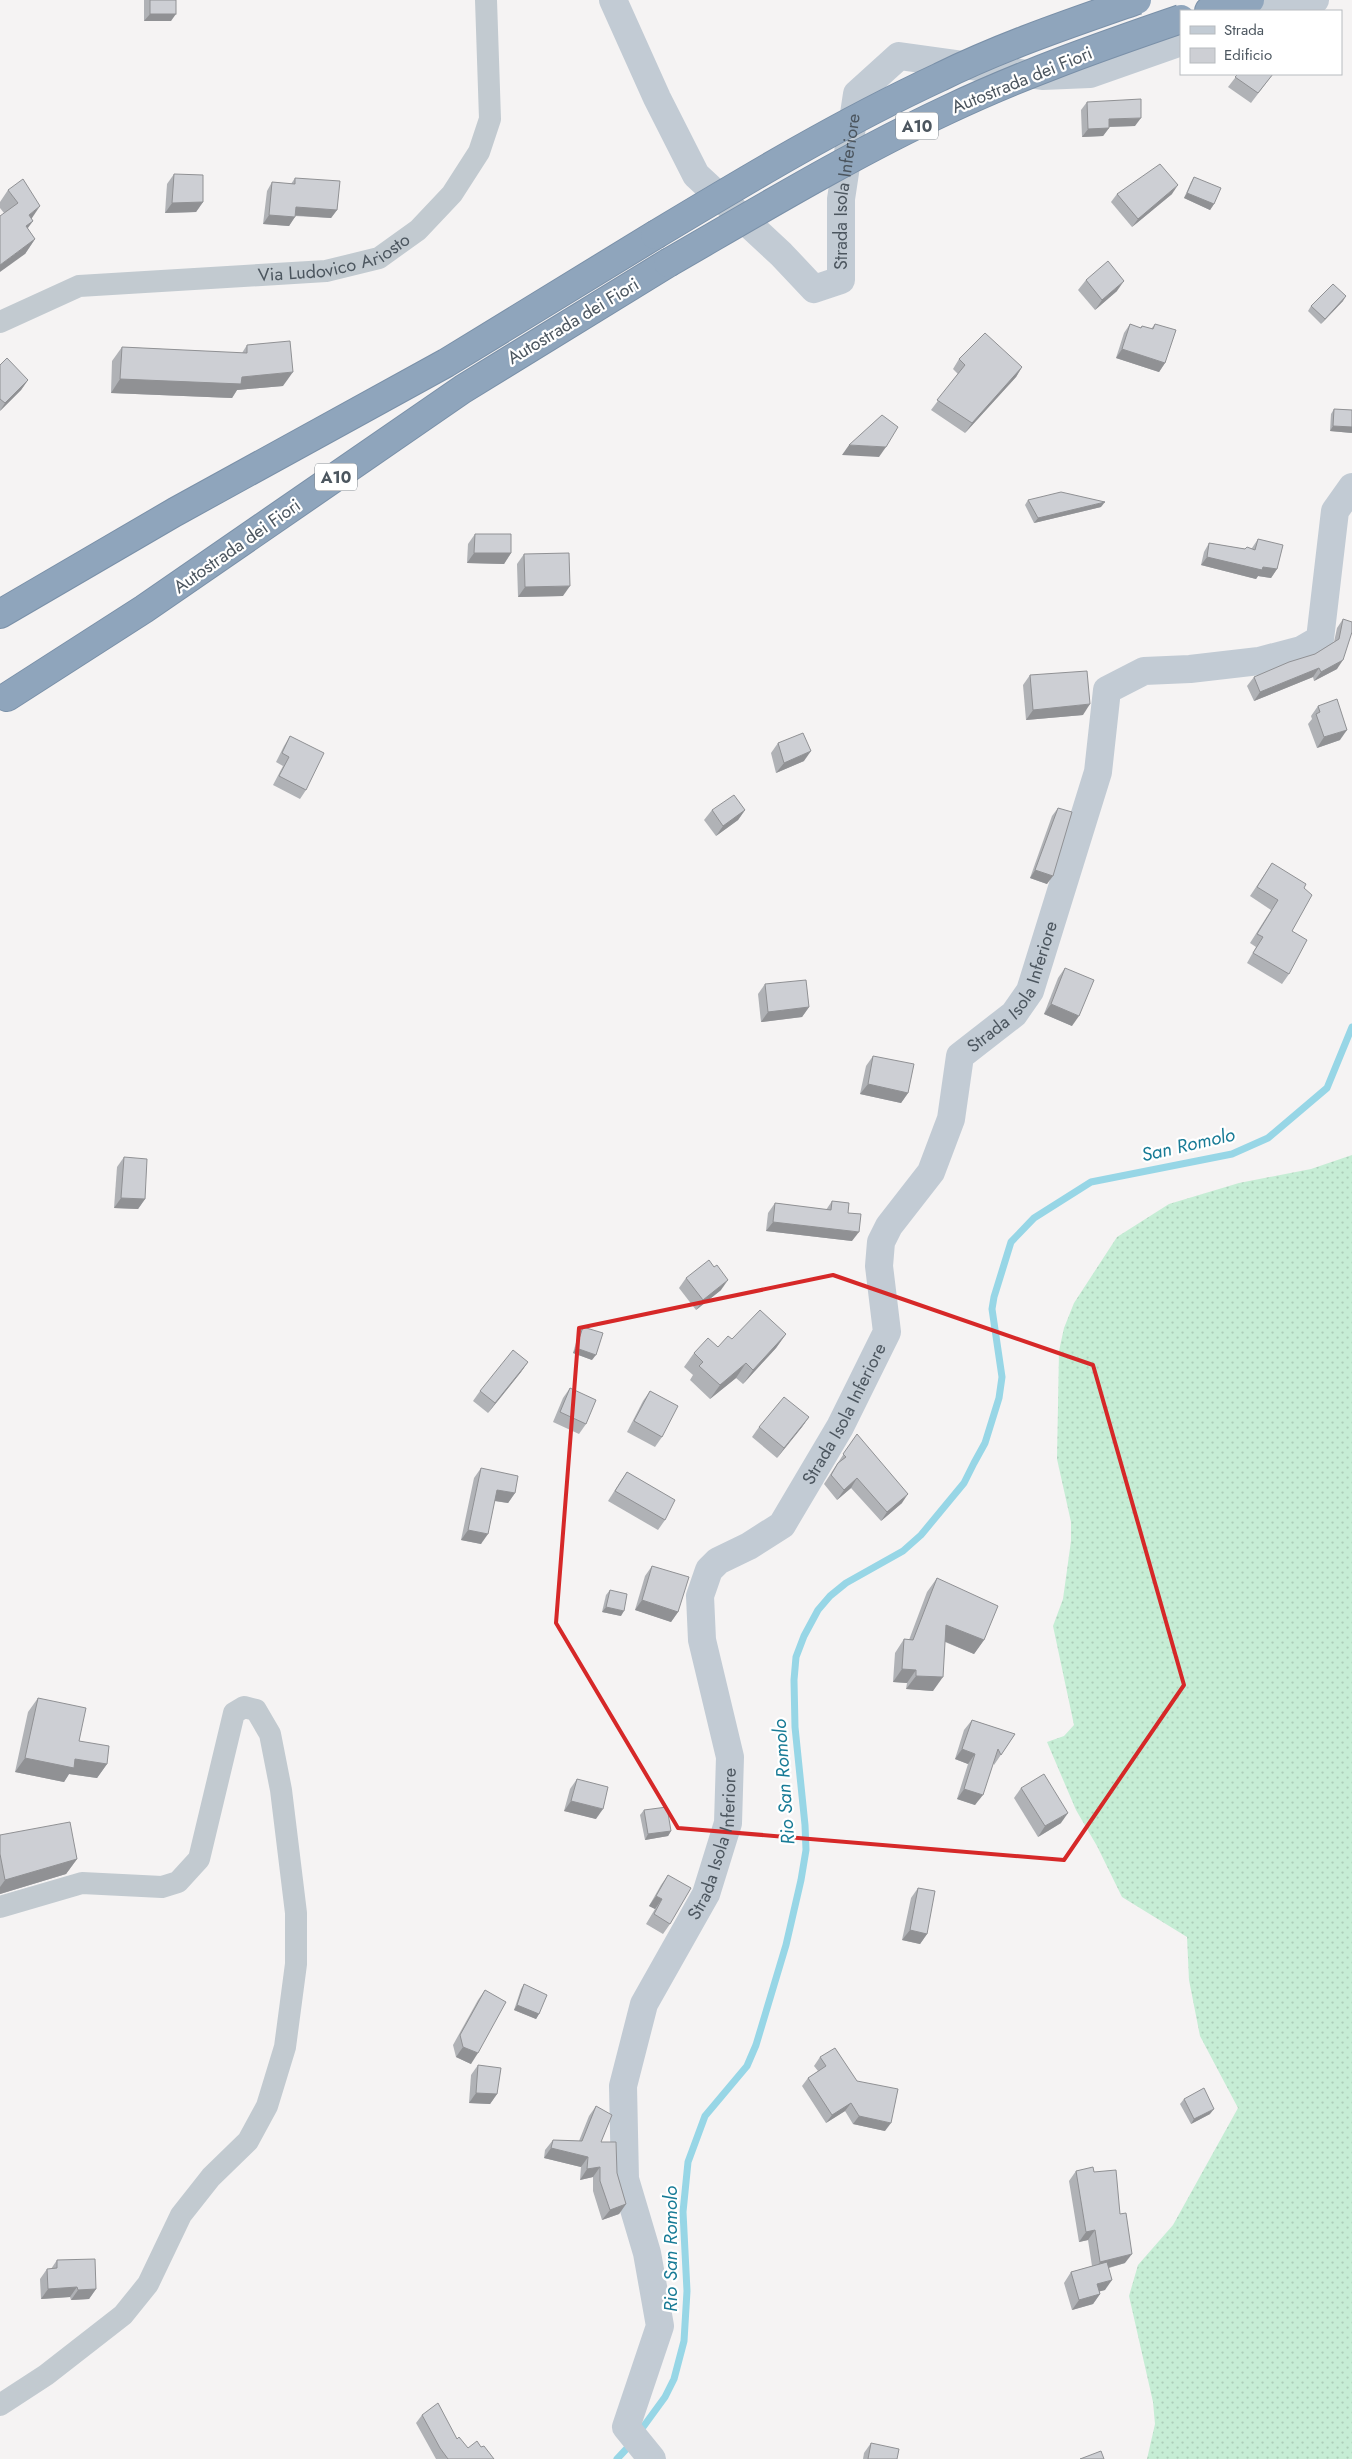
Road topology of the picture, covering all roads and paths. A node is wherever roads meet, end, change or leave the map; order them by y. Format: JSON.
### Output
{"nodes":[{"id":1,"x":486,"y":0,"type":"edge"},
{"id":2,"x":613,"y":0,"type":"edge"},
{"id":3,"x":1137,"y":0,"type":"edge"},
{"id":4,"x":1250,"y":0,"type":"edge"},
{"id":5,"x":1315,"y":0,"type":"edge"},
{"id":6,"x":1213,"y":10,"type":"edge"},
{"id":7,"x":1273,"y":10,"type":"edge"},
{"id":8,"x":1180,"y":19,"type":"edge"},
{"id":9,"x":1180,"y":42,"type":"edge"},
{"id":10,"x":0,"y":322,"type":"edge"},
{"id":11,"x":1352,"y":487,"type":"edge"},
{"id":12,"x":0,"y":614,"type":"edge"},
{"id":13,"x":7,"y":697,"type":"dead end"},
{"id":14,"x":0,"y":1907,"type":"edge"},
{"id":15,"x":0,"y":2404,"type":"edge"},
{"id":16,"x":652,"y":2459,"type":"edge"}],
"edges":[{"from":1,"to":10,"type":"street","name":"Via Ludovico Ariosto"},
{"from":2,"to":9,"type":"street","name":"Strada Isola Inferiore"},
{"from":3,"to":12,"type":"highway","name":"Autostrada dei Fiori","number":"A10","bridge":true},
{"from":4,"to":6,"type":"highway"},
{"from":5,"to":7,"type":"street"},
{"from":8,"to":13,"type":"highway","name":"Autostrada dei Fiori","number":"A10","bridge":true},
{"from":11,"to":16,"type":"street","name":"Strada Isola Inferiore"},
{"from":14,"to":15,"type":"street"}]}
